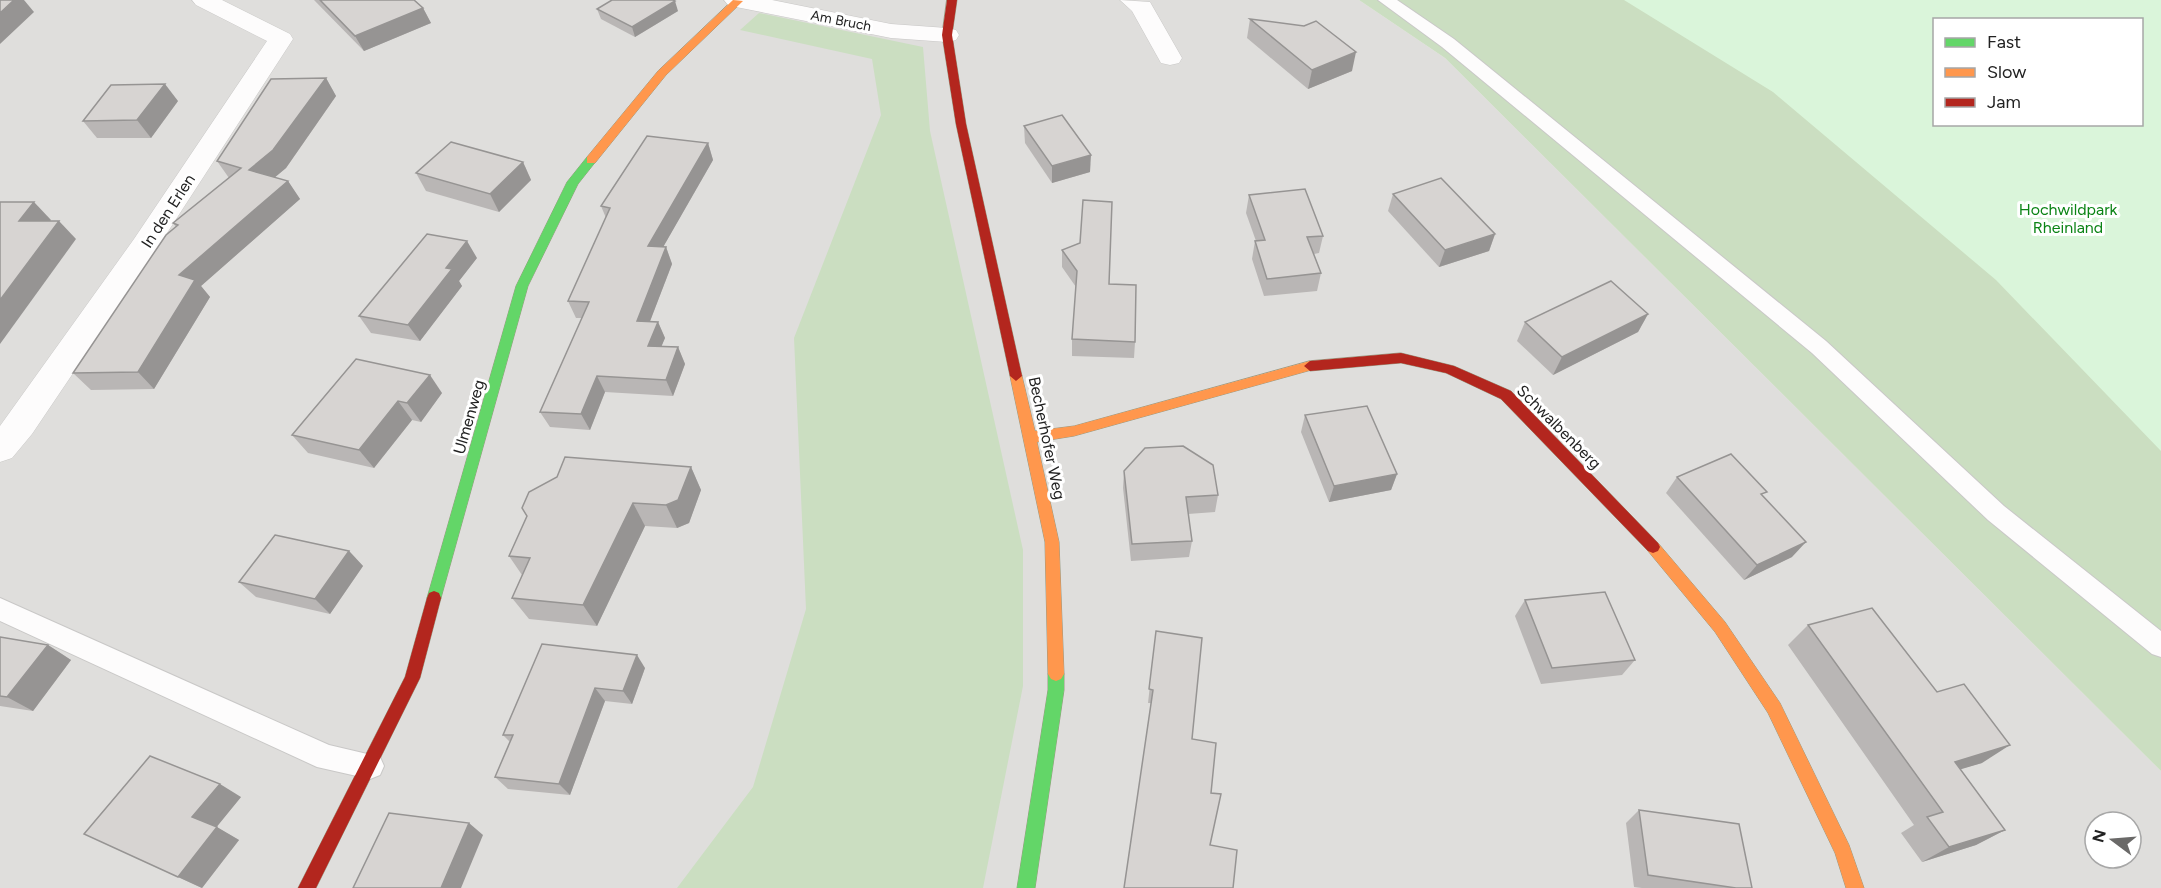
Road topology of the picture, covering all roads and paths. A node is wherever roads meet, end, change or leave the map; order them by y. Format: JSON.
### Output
{"nodes":[{"id":1,"x":204,"y":0,"type":"edge"},
{"id":2,"x":952,"y":0,"type":"edge"},
{"id":3,"x":1132,"y":0,"type":"edge"},
{"id":4,"x":1386,"y":0,"type":"edge"},
{"id":5,"x":737,"y":1,"type":"edge"},
{"id":6,"x":947,"y":35,"type":"junction"},
{"id":7,"x":1170,"y":58,"type":"dead end"},
{"id":8,"x":1031,"y":437,"type":"junction"},
{"id":9,"x":0,"y":449,"type":"edge"},
{"id":10,"x":0,"y":609,"type":"edge"},
{"id":11,"x":2161,"y":646,"type":"edge"},
{"id":12,"x":370,"y":766,"type":"junction"},
{"id":13,"x":307,"y":888,"type":"edge"},
{"id":14,"x":1026,"y":888,"type":"edge"},
{"id":15,"x":1855,"y":888,"type":"edge"}],
"edges":[{"from":1,"to":9,"type":"street","name":"In den Erlen"},
{"from":2,"to":6,"type":"street","name":"Becherhofer Weg"},
{"from":3,"to":7,"type":"street"},
{"from":4,"to":11,"type":"lane"},
{"from":5,"to":6,"type":"street","name":"Am Bruch"},
{"from":5,"to":12,"type":"street","name":"Ulmenweg"},
{"from":6,"to":8,"type":"street","name":"Becherhofer Weg"},
{"from":8,"to":14,"type":"street","name":"Becherhofer Weg"},
{"from":8,"to":15,"type":"street","name":"Schwalbenberg"},
{"from":10,"to":12,"type":"lane"},
{"from":12,"to":13,"type":"street","name":"Ulmenweg"}]}
